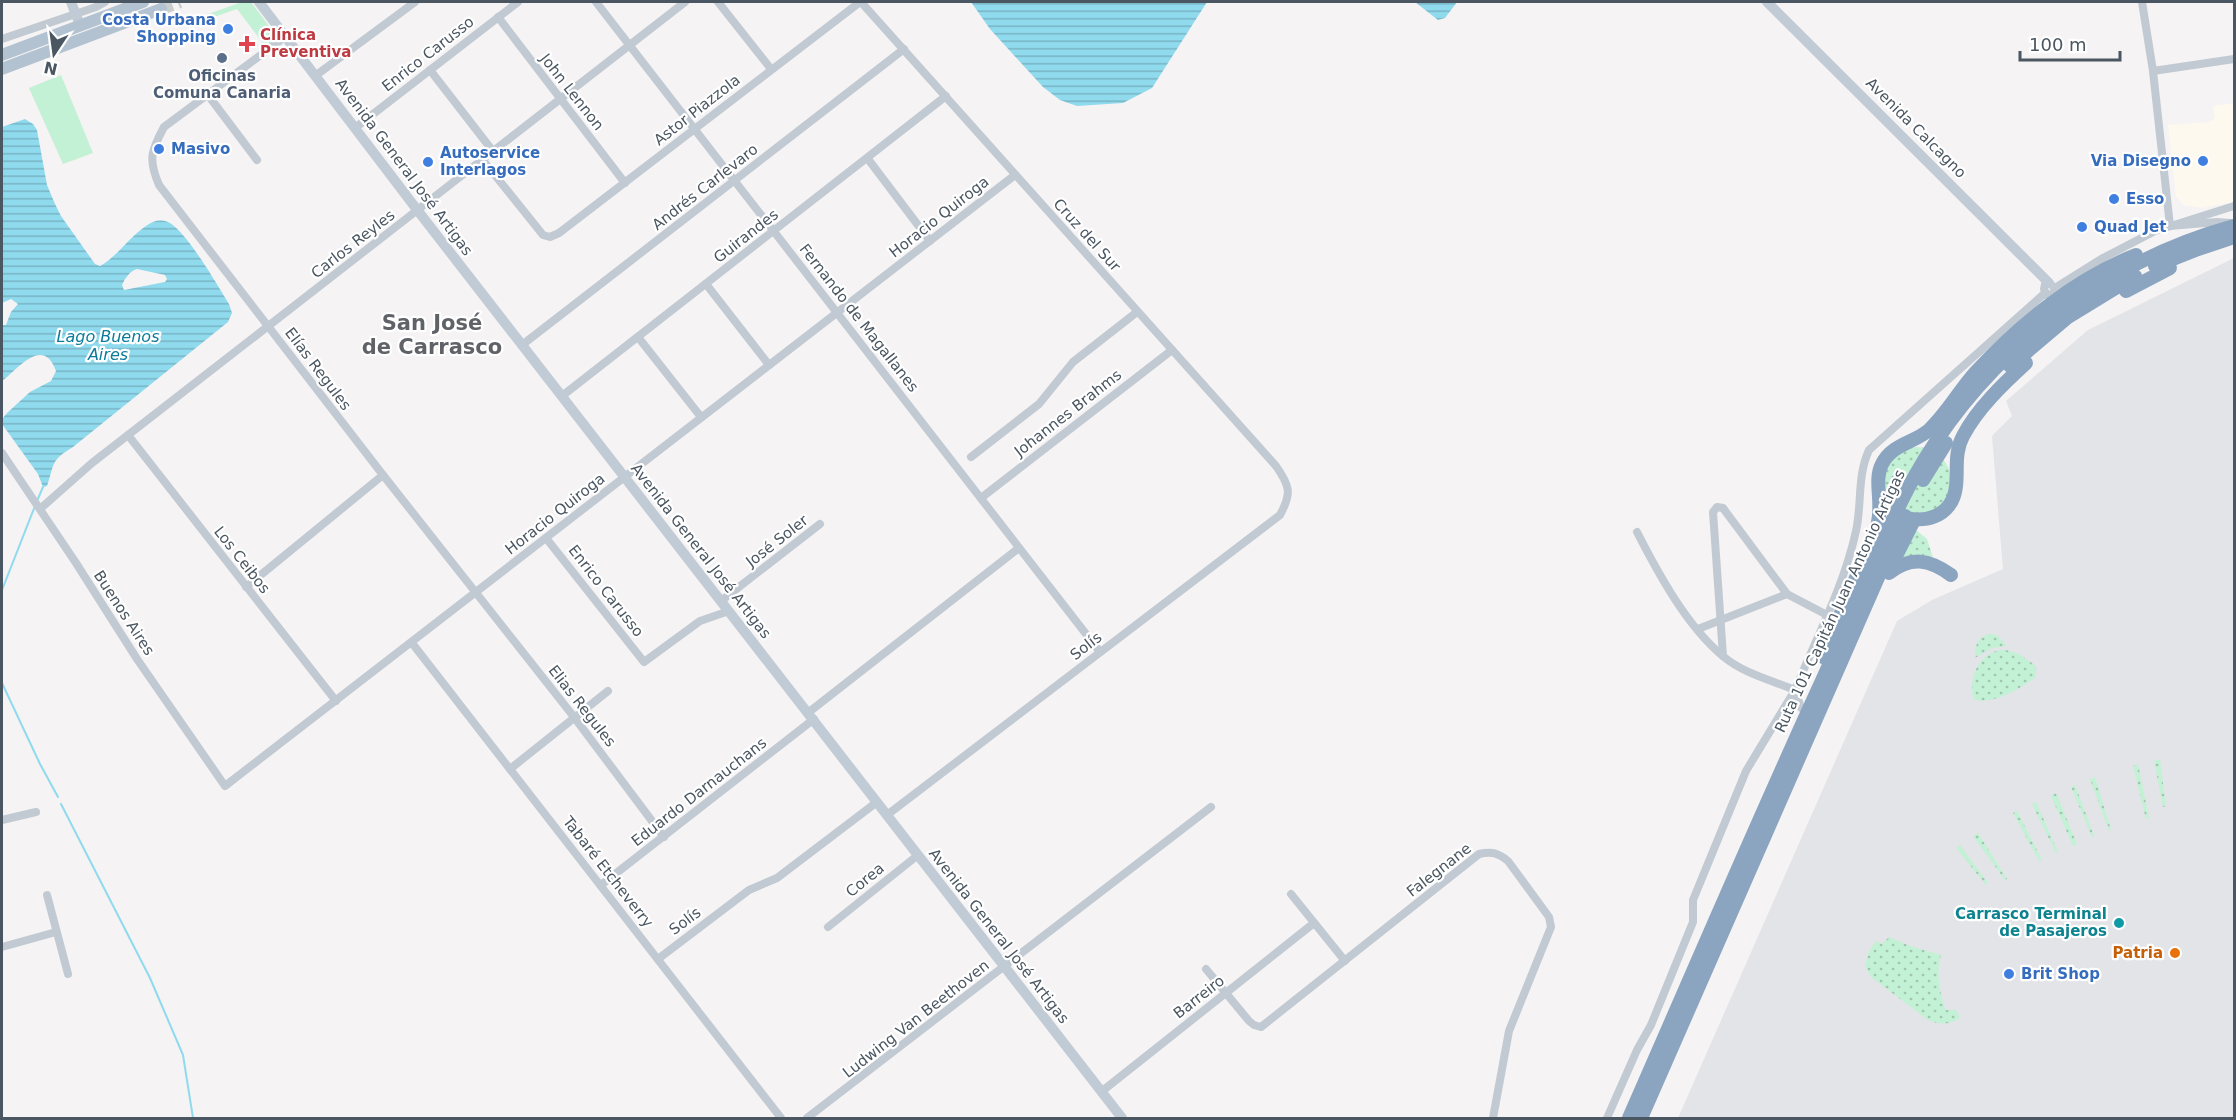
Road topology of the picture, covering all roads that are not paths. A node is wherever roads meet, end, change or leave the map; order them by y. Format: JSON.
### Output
{"nodes":[{"id":1,"x":71,"y":2,"type":"edge"},
{"id":2,"x":105,"y":2,"type":"edge"},
{"id":3,"x":143,"y":2,"type":"edge"},
{"id":4,"x":259,"y":2,"type":"edge"},
{"id":5,"x":415,"y":2,"type":"edge"},
{"id":6,"x":518,"y":2,"type":"edge"},
{"id":7,"x":596,"y":2,"type":"edge"},
{"id":8,"x":685,"y":2,"type":"edge"},
{"id":9,"x":718,"y":2,"type":"edge"},
{"id":10,"x":861,"y":2,"type":"edge"},
{"id":11,"x":1767,"y":2,"type":"edge"},
{"id":12,"x":2142,"y":2,"type":"edge"},
{"id":13,"x":161,"y":9,"type":"tunnel mouth"},
{"id":14,"x":75,"y":13,"type":"junction"},
{"id":15,"x":498,"y":17,"type":"junction"},
{"id":16,"x":80,"y":25,"type":"junction"},
{"id":17,"x":285,"y":37,"type":"junction"},
{"id":18,"x":2,"y":39,"type":"edge"},
{"id":19,"x":629,"y":44,"type":"junction"},
{"id":20,"x":904,"y":49,"type":"junction"},
{"id":21,"x":2,"y":55,"type":"edge"},
{"id":22,"x":2235,"y":59,"type":"edge"},
{"id":23,"x":2,"y":69,"type":"edge"},
{"id":24,"x":771,"y":69,"type":"junction"},
{"id":25,"x":430,"y":70,"type":"junction"},
{"id":26,"x":2153,"y":71,"type":"junction"},
{"id":27,"x":315,"y":76,"type":"junction"},
{"id":28,"x":208,"y":95,"type":"junction"},
{"id":29,"x":946,"y":96,"type":"junction"},
{"id":30,"x":560,"y":98,"type":"junction"},
{"id":31,"x":355,"y":128,"type":"junction"},
{"id":32,"x":695,"y":129,"type":"junction"},
{"id":33,"x":492,"y":150,"type":"junction"},
{"id":34,"x":482,"y":159,"type":"junction"},
{"id":35,"x":868,"y":159,"type":"junction"},
{"id":36,"x":257,"y":160,"type":"dead end"},
{"id":37,"x":1015,"y":175,"type":"junction"},
{"id":38,"x":735,"y":181,"type":"junction"},
{"id":39,"x":625,"y":183,"type":"junction"},
{"id":40,"x":2235,"y":206,"type":"edge"},
{"id":41,"x":418,"y":211,"type":"junction"},
{"id":42,"x":2233,"y":224,"type":"edge"},
{"id":43,"x":2170,"y":226,"type":"junction"},
{"id":44,"x":774,"y":230,"type":"junction"},
{"id":45,"x":2235,"y":237,"type":"edge"},
{"id":46,"x":930,"y":241,"type":"junction"},
{"id":47,"x":2211,"y":244,"type":"junction"},
{"id":48,"x":706,"y":284,"type":"junction"},
{"id":49,"x":2048,"y":285,"type":"junction"},
{"id":50,"x":1137,"y":312,"type":"junction"},
{"id":51,"x":837,"y":314,"type":"junction"},
{"id":52,"x":269,"y":326,"type":"junction"},
{"id":53,"x":638,"y":337,"type":"junction"},
{"id":54,"x":522,"y":345,"type":"junction"},
{"id":55,"x":1172,"y":350,"type":"junction"},
{"id":56,"x":769,"y":365,"type":"junction"},
{"id":57,"x":562,"y":396,"type":"junction"},
{"id":58,"x":701,"y":417,"type":"junction"},
{"id":59,"x":1946,"y":434,"type":"junction"},
{"id":60,"x":128,"y":435,"type":"junction"},
{"id":61,"x":1908,"y":443,"type":"junction"},
{"id":62,"x":2,"y":453,"type":"edge"},
{"id":63,"x":971,"y":457,"type":"dead end"},
{"id":64,"x":1955,"y":470,"type":"junction"},
{"id":65,"x":383,"y":475,"type":"junction"},
{"id":66,"x":624,"y":477,"type":"junction"},
{"id":67,"x":1878,"y":477,"type":"junction"},
{"id":68,"x":1861,"y":478,"type":"junction"},
{"id":69,"x":1289,"y":489,"type":"joint"},
{"id":70,"x":1880,"y":496,"type":"junction"},
{"id":71,"x":981,"y":498,"type":"junction"},
{"id":72,"x":37,"y":506,"type":"junction"},
{"id":73,"x":1914,"y":520,"type":"junction"},
{"id":74,"x":820,"y":524,"type":"dead end"},
{"id":75,"x":1637,"y":532,"type":"dead end"},
{"id":76,"x":546,"y":538,"type":"junction"},
{"id":77,"x":1019,"y":548,"type":"junction"},
{"id":78,"x":1889,"y":573,"type":"junction"},
{"id":79,"x":1951,"y":575,"type":"dead end"},
{"id":80,"x":246,"y":587,"type":"junction"},
{"id":81,"x":476,"y":594,"type":"junction"},
{"id":82,"x":1787,"y":594,"type":"junction"},
{"id":83,"x":721,"y":601,"type":"junction"},
{"id":84,"x":729,"y":611,"type":"junction"},
{"id":85,"x":1827,"y":615,"type":"junction"},
{"id":86,"x":1720,"y":620,"type":"junction"},
{"id":87,"x":1698,"y":629,"type":"junction"},
{"id":88,"x":412,"y":643,"type":"junction"},
{"id":89,"x":1100,"y":652,"type":"junction"},
{"id":90,"x":1723,"y":656,"type":"junction"},
{"id":91,"x":1795,"y":690,"type":"junction"},
{"id":92,"x":608,"y":691,"type":"dead end"},
{"id":93,"x":336,"y":701,"type":"junction"},
{"id":94,"x":1801,"y":708,"type":"junction"},
{"id":95,"x":811,"y":716,"type":"junction"},
{"id":96,"x":574,"y":717,"type":"junction"},
{"id":97,"x":510,"y":769,"type":"junction"},
{"id":98,"x":1787,"y":770,"type":"junction"},
{"id":99,"x":225,"y":786,"type":"joint"},
{"id":100,"x":876,"y":802,"type":"junction"},
{"id":101,"x":1211,"y":807,"type":"dead end"},
{"id":102,"x":36,"y":812,"type":"dead end"},
{"id":103,"x":887,"y":815,"type":"junction"},
{"id":104,"x":2,"y":820,"type":"edge"},
{"id":105,"x":664,"y":837,"type":"junction"},
{"id":106,"x":918,"y":855,"type":"junction"},
{"id":107,"x":601,"y":885,"type":"junction"},
{"id":108,"x":1291,"y":894,"type":"dead end"},
{"id":109,"x":47,"y":895,"type":"dead end"},
{"id":110,"x":1314,"y":923,"type":"junction"},
{"id":111,"x":828,"y":927,"type":"dead end"},
{"id":112,"x":56,"y":932,"type":"junction"},
{"id":113,"x":2,"y":947,"type":"edge"},
{"id":114,"x":658,"y":959,"type":"junction"},
{"id":115,"x":1345,"y":961,"type":"junction"},
{"id":116,"x":1006,"y":967,"type":"junction"},
{"id":117,"x":1206,"y":969,"type":"dead end"},
{"id":118,"x":68,"y":974,"type":"dead end"},
{"id":119,"x":1225,"y":994,"type":"junction"},
{"id":120,"x":1101,"y":1092,"type":"junction"},
{"id":121,"x":1651,"y":1096,"type":"junction"},
{"id":122,"x":1632,"y":1116,"type":"edge"},
{"id":123,"x":781,"y":1119,"type":"edge"},
{"id":124,"x":807,"y":1119,"type":"edge"},
{"id":125,"x":1122,"y":1119,"type":"edge"},
{"id":126,"x":1493,"y":1119,"type":"edge"},
{"id":127,"x":1607,"y":1119,"type":"edge"},
{"id":128,"x":1648,"y":1119,"type":"edge"}],
"edges":[{"from":1,"to":14,"type":"street"},
{"from":2,"to":14,"type":"street"},
{"from":3,"to":16,"type":"main road"},
{"from":4,"to":17,"type":"street","name":"Avenida General José Artigas"},
{"from":5,"to":27,"type":"street"},
{"from":6,"to":15,"type":"street","name":"Enrico Carusso"},
{"from":7,"to":19,"type":"street","name":"Fernando de Magallanes"},
{"from":8,"to":19,"type":"street","name":"Carlos Reyles"},
{"from":9,"to":24,"type":"street"},
{"from":10,"to":20,"type":"street","name":"Cruz del Sur"},
{"from":10,"to":24,"type":"street","name":"Astor Piazzola"},
{"from":11,"to":49,"type":"street","name":"Avenida Calcagno"},
{"from":12,"to":26,"type":"street"},
{"from":13,"to":23,"type":"main road"},
{"from":14,"to":16,"type":"street"},
{"from":14,"to":18,"type":"street"},
{"from":15,"to":25,"type":"street","name":"Enrico Carusso"},
{"from":15,"to":30,"type":"street","name":"John Lennon"},
{"from":16,"to":21,"type":"main road"},
{"from":17,"to":27,"type":"street","name":"Avenida General José Artigas"},
{"from":17,"to":28,"type":"street"},
{"from":19,"to":30,"type":"street","name":"Carlos Reyles"},
{"from":19,"to":32,"type":"street","name":"Fernando de Magallanes"},
{"from":20,"to":29,"type":"street","name":"Cruz del Sur"},
{"from":20,"to":38,"type":"street","name":"Andrés Carlevaro"},
{"from":22,"to":26,"type":"street"},
{"from":24,"to":32,"type":"street","name":"Astor Piazzola"},
{"from":25,"to":31,"type":"street","name":"Enrico Carusso"},
{"from":25,"to":33,"type":"street"},
{"from":26,"to":43,"type":"street"},
{"from":27,"to":31,"type":"street","name":"Avenida General José Artigas"},
{"from":28,"to":36,"type":"street"},
{"from":28,"to":52,"type":"street","name":"Elías Regules"},
{"from":29,"to":35,"type":"street","name":"Guirandes"},
{"from":29,"to":37,"type":"street","name":"Cruz del Sur"},
{"from":30,"to":33,"type":"street","name":"Carlos Reyles"},
{"from":30,"to":39,"type":"street","name":"John Lennon"},
{"from":31,"to":41,"type":"street","name":"Avenida General José Artigas"},
{"from":32,"to":38,"type":"street","name":"Fernando de Magallanes"},
{"from":32,"to":39,"type":"street","name":"Astor Piazzola"},
{"from":33,"to":34,"type":"street","name":"Carlos Reyles"},
{"from":34,"to":39,"type":"street","name":"Astor Piazzola"},
{"from":34,"to":41,"type":"street","name":"Carlos Reyles"},
{"from":35,"to":44,"type":"street","name":"Guirandes"},
{"from":35,"to":46,"type":"street"},
{"from":37,"to":46,"type":"street","name":"Horacio Quiroga"},
{"from":37,"to":50,"type":"street","name":"Cruz del Sur"},
{"from":38,"to":44,"type":"street","name":"Fernando de Magallanes"},
{"from":38,"to":54,"type":"street","name":"Andrés Carlevaro"},
{"from":40,"to":43,"type":"street"},
{"from":41,"to":52,"type":"street","name":"Carlos Reyles"},
{"from":41,"to":54,"type":"street","name":"Avenida General José Artigas"},
{"from":42,"to":43,"type":"street"},
{"from":42,"to":59,"type":"highway","name":"Ruta 101 Capitán Juan Antonio Artigas"},
{"from":42,"to":61,"type":"highway"},
{"from":43,"to":49,"type":"street"},
{"from":44,"to":48,"type":"street","name":"Guirandes"},
{"from":44,"to":51,"type":"street","name":"Fernando de Magallanes"},
{"from":45,"to":47,"type":"highway","name":"Ruta 101 Capitán Juan Antonio Artigas"},
{"from":46,"to":51,"type":"street","name":"Horacio Quiroga"},
{"from":47,"to":59,"type":"highway","name":"Ruta 101 Capitán Juan Antonio Artigas"},
{"from":47,"to":64,"type":"highway"},
{"from":48,"to":53,"type":"street","name":"Guirandes"},
{"from":48,"to":56,"type":"street"},
{"from":49,"to":68,"type":"street"},
{"from":50,"to":55,"type":"street","name":"Cruz del Sur"},
{"from":50,"to":63,"type":"street"},
{"from":51,"to":56,"type":"street","name":"Horacio Quiroga"},
{"from":51,"to":71,"type":"street","name":"Fernando de Magallanes"},
{"from":52,"to":60,"type":"street","name":"Carlos Reyles"},
{"from":52,"to":65,"type":"street","name":"Elías Regules"},
{"from":53,"to":57,"type":"street","name":"Guirandes"},
{"from":53,"to":58,"type":"street"},
{"from":54,"to":57,"type":"street","name":"Avenida General José Artigas"},
{"from":55,"to":69,"type":"street","name":"Cruz del Sur"},
{"from":55,"to":71,"type":"street","name":"Johannes Brahms"},
{"from":56,"to":58,"type":"street","name":"Horacio Quiroga"},
{"from":57,"to":66,"type":"street","name":"Avenida General José Artigas"},
{"from":58,"to":66,"type":"street","name":"Horacio Quiroga"},
{"from":59,"to":98,"type":"highway","name":"Ruta 101 Capitán Juan Antonio Artigas"},
{"from":60,"to":72,"type":"street","name":"Carlos Reyles"},
{"from":60,"to":80,"type":"street","name":"Los Ceibos"},
{"from":61,"to":64,"type":"highway"},
{"from":61,"to":67,"type":"highway"},
{"from":62,"to":72,"type":"street","name":"Buenos Aires"},
{"from":64,"to":73,"type":"highway"},
{"from":65,"to":80,"type":"street"},
{"from":65,"to":81,"type":"street","name":"Elías Regules"},
{"from":66,"to":76,"type":"street","name":"Horacio Quiroga"},
{"from":66,"to":83,"type":"street","name":"Avenida General José Artigas"},
{"from":67,"to":68,"type":"street"},
{"from":67,"to":70,"type":"highway"},
{"from":68,"to":85,"type":"street"},
{"from":69,"to":89,"type":"street","name":"Solís"},
{"from":70,"to":73,"type":"highway"},
{"from":70,"to":94,"type":"highway"},
{"from":71,"to":77,"type":"street","name":"Fernando de Magallanes"},
{"from":72,"to":99,"type":"street","name":"Buenos Aires"},
{"from":73,"to":78,"type":"highway"},
{"from":74,"to":83,"type":"street","name":"José Soler"},
{"from":75,"to":87,"type":"street"},
{"from":76,"to":81,"type":"street","name":"Horacio Quiroga"},
{"from":76,"to":84,"type":"street","name":"Enrico Carusso"},
{"from":77,"to":89,"type":"street","name":"Fernando de Magallanes"},
{"from":77,"to":95,"type":"street","name":"Eduardo Darnauchans"},
{"from":78,"to":79,"type":"highway"},
{"from":78,"to":98,"type":"highway"},
{"from":80,"to":93,"type":"street","name":"Los Ceibos"},
{"from":81,"to":88,"type":"street","name":"Horacio Quiroga"},
{"from":81,"to":96,"type":"street","name":"Elias Regules"},
{"from":82,"to":85,"type":"street"},
{"from":82,"to":86,"type":"street"},
{"from":82,"to":86,"type":"street"},
{"from":83,"to":84,"type":"street","name":"Avenida General José Artigas"},
{"from":84,"to":95,"type":"street","name":"Avenida General José Artigas"},
{"from":85,"to":91,"type":"street"},
{"from":86,"to":87,"type":"street"},
{"from":86,"to":90,"type":"street"},
{"from":87,"to":90,"type":"street"},
{"from":88,"to":93,"type":"street","name":"Horacio Quiroga"},
{"from":88,"to":97,"type":"street","name":"Tabaré Etcheverry"},
{"from":89,"to":103,"type":"street","name":"Solís"},
{"from":90,"to":91,"type":"street"},
{"from":91,"to":94,"type":"street"},
{"from":91,"to":127,"type":"street"},
{"from":92,"to":96,"type":"street"},
{"from":93,"to":99,"type":"street","name":"Horacio Quiroga"},
{"from":94,"to":98,"type":"highway"},
{"from":95,"to":100,"type":"street","name":"Avenida General José Artigas"},
{"from":95,"to":105,"type":"street","name":"Eduardo Darnauchans"},
{"from":96,"to":97,"type":"street"},
{"from":96,"to":105,"type":"street","name":"Elias Regules"},
{"from":97,"to":107,"type":"street","name":"Tabaré Etcheverry"},
{"from":98,"to":121,"type":"highway","name":"Ruta 101 Capitán Juan Antonio Artigas"},
{"from":98,"to":122,"type":"highway","name":"Ruta 101 Capitán Juan Antonio Artigas"},
{"from":100,"to":103,"type":"street","name":"Avenida General José Artigas"},
{"from":100,"to":114,"type":"street","name":"Solís"},
{"from":101,"to":116,"type":"street","name":"Ludwing Van Beethoven"},
{"from":102,"to":104,"type":"street"},
{"from":103,"to":106,"type":"street","name":"Avenida General José Artigas"},
{"from":105,"to":107,"type":"street","name":"Eduardo Darnauchans"},
{"from":106,"to":111,"type":"street","name":"Corea"},
{"from":106,"to":116,"type":"street","name":"Avenida General José Artigas"},
{"from":107,"to":114,"type":"street","name":"Tabaré Etcheverry"},
{"from":108,"to":110,"type":"street"},
{"from":109,"to":112,"type":"street"},
{"from":110,"to":115,"type":"street"},
{"from":110,"to":119,"type":"street","name":"Barreiro"},
{"from":112,"to":113,"type":"street"},
{"from":112,"to":118,"type":"street"},
{"from":114,"to":123,"type":"street","name":"Tabaré Etcheverry"},
{"from":115,"to":119,"type":"street","name":"Falegnane"},
{"from":115,"to":126,"type":"street","name":"Falegnane"},
{"from":116,"to":120,"type":"street","name":"Avenida General José Artigas"},
{"from":116,"to":124,"type":"street","name":"Ludwing Van Beethoven"},
{"from":117,"to":119,"type":"street","name":"Falegnane"},
{"from":119,"to":120,"type":"street","name":"Barreiro"},
{"from":120,"to":125,"type":"street","name":"Avenida General José Artigas"},
{"from":121,"to":122,"type":"highway"},
{"from":121,"to":128,"type":"highway","name":"Ruta 101 Capitán Juan Antonio Artigas"}]}
